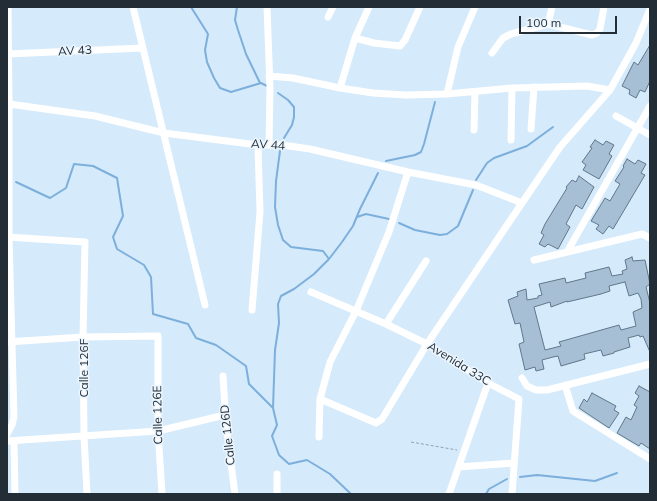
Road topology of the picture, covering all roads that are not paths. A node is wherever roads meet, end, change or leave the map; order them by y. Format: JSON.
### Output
{"nodes":[{"id":1,"x":8,"y":7,"type":"edge"},
{"id":2,"x":133,"y":7,"type":"edge"},
{"id":3,"x":267,"y":7,"type":"edge"},
{"id":4,"x":333,"y":7,"type":"edge"},
{"id":5,"x":368,"y":7,"type":"edge"},
{"id":6,"x":420,"y":7,"type":"edge"},
{"id":7,"x":475,"y":7,"type":"edge"},
{"id":8,"x":552,"y":7,"type":"edge"},
{"id":9,"x":604,"y":7,"type":"edge"},
{"id":10,"x":650,"y":9,"type":"edge"},
{"id":11,"x":328,"y":17,"type":"dead end"},
{"id":12,"x":548,"y":24,"type":"junction"},
{"id":13,"x":355,"y":38,"type":"junction"},
{"id":14,"x":142,"y":48,"type":"junction"},
{"id":15,"x":492,"y":53,"type":"dead end"},
{"id":16,"x":8,"y":54,"type":"junction"},
{"id":17,"x":269,"y":76,"type":"junction"},
{"id":18,"x":534,"y":87,"type":"junction"},
{"id":19,"x":340,"y":88,"type":"junction"},
{"id":20,"x":512,"y":88,"type":"junction"},
{"id":21,"x":610,"y":90,"type":"junction"},
{"id":22,"x":475,"y":92,"type":"junction"},
{"id":23,"x":447,"y":94,"type":"junction"},
{"id":24,"x":9,"y":104,"type":"junction"},
{"id":25,"x":650,"y":106,"type":"edge"},
{"id":26,"x":616,"y":116,"type":"dead end"},
{"id":27,"x":637,"y":128,"type":"junction"},
{"id":28,"x":531,"y":129,"type":"dead end"},
{"id":29,"x":474,"y":130,"type":"dead end"},
{"id":30,"x":164,"y":133,"type":"junction"},
{"id":31,"x":650,"y":135,"type":"edge"},
{"id":32,"x":511,"y":140,"type":"dead end"},
{"id":33,"x":258,"y":145,"type":"junction"},
{"id":34,"x":269,"y":145,"type":"junction"},
{"id":35,"x":408,"y":172,"type":"junction"},
{"id":36,"x":522,"y":202,"type":"junction"},
{"id":37,"x":8,"y":237,"type":"edge"},
{"id":38,"x":650,"y":238,"type":"edge"},
{"id":39,"x":567,"y":252,"type":"junction"},
{"id":40,"x":534,"y":260,"type":"dead end"},
{"id":41,"x":426,"y":261,"type":"dead end"},
{"id":42,"x":312,"y":292,"type":"dead end"},
{"id":43,"x":205,"y":305,"type":"dead end"},
{"id":44,"x":252,"y":310,"type":"dead end"},
{"id":45,"x":356,"y":311,"type":"junction"},
{"id":46,"x":386,"y":324,"type":"junction"},
{"id":47,"x":83,"y":337,"type":"junction"},
{"id":48,"x":9,"y":342,"type":"edge"},
{"id":49,"x":427,"y":344,"type":"junction"},
{"id":50,"x":650,"y":364,"type":"edge"},
{"id":51,"x":223,"y":376,"type":"dead end"},
{"id":52,"x":522,"y":378,"type":"dead end"},
{"id":53,"x":488,"y":383,"type":"junction"},
{"id":54,"x":565,"y":385,"type":"junction"},
{"id":55,"x":320,"y":399,"type":"junction"},
{"id":56,"x":226,"y":415,"type":"junction"},
{"id":57,"x":158,"y":431,"type":"junction"},
{"id":58,"x":7,"y":434,"type":"edge"},
{"id":59,"x":84,"y":436,"type":"junction"},
{"id":60,"x":319,"y":437,"type":"dead end"},
{"id":61,"x":10,"y":441,"type":"edge"},
{"id":62,"x":650,"y":459,"type":"edge"},
{"id":63,"x":514,"y":463,"type":"junction"},
{"id":64,"x":458,"y":467,"type":"junction"},
{"id":65,"x":277,"y":474,"type":"dead end"},
{"id":66,"x":15,"y":494,"type":"edge"},
{"id":67,"x":87,"y":494,"type":"edge"},
{"id":68,"x":162,"y":494,"type":"edge"},
{"id":69,"x":235,"y":494,"type":"edge"},
{"id":70,"x":277,"y":494,"type":"edge"},
{"id":71,"x":449,"y":494,"type":"edge"},
{"id":72,"x":512,"y":494,"type":"edge"}],
"edges":[{"from":1,"to":16,"type":"street"},
{"from":2,"to":14,"type":"street"},
{"from":3,"to":17,"type":"street"},
{"from":4,"to":11,"type":"street"},
{"from":5,"to":13,"type":"street"},
{"from":6,"to":13,"type":"street"},
{"from":7,"to":23,"type":"street"},
{"from":8,"to":12,"type":"street"},
{"from":9,"to":12,"type":"street"},
{"from":10,"to":21,"type":"street"},
{"from":12,"to":15,"type":"street"},
{"from":13,"to":19,"type":"street"},
{"from":14,"to":16,"type":"street","name":"AV 43"},
{"from":14,"to":30,"type":"street"},
{"from":16,"to":24,"type":"street"},
{"from":17,"to":19,"type":"street"},
{"from":17,"to":34,"type":"street"},
{"from":18,"to":20,"type":"street"},
{"from":18,"to":21,"type":"street"},
{"from":18,"to":28,"type":"street"},
{"from":19,"to":23,"type":"street"},
{"from":20,"to":22,"type":"street"},
{"from":20,"to":32,"type":"street"},
{"from":21,"to":36,"type":"street"},
{"from":22,"to":23,"type":"street"},
{"from":22,"to":29,"type":"street"},
{"from":24,"to":30,"type":"street","name":"AV 44"},
{"from":24,"to":37,"type":"street"},
{"from":25,"to":27,"type":"street"},
{"from":26,"to":27,"type":"street"},
{"from":27,"to":31,"type":"street"},
{"from":27,"to":39,"type":"street"},
{"from":30,"to":33,"type":"street","name":"AV 44"},
{"from":30,"to":43,"type":"street"},
{"from":33,"to":34,"type":"street","name":"AV 44"},
{"from":33,"to":44,"type":"street"},
{"from":34,"to":35,"type":"street","name":"AV 44"},
{"from":35,"to":36,"type":"street","name":"AV 44"},
{"from":35,"to":45,"type":"street"},
{"from":36,"to":49,"type":"street"},
{"from":37,"to":47,"type":"street","name":"Calle 126F"},
{"from":37,"to":48,"type":"street"},
{"from":38,"to":39,"type":"street"},
{"from":39,"to":40,"type":"street"},
{"from":41,"to":46,"type":"street"},
{"from":42,"to":45,"type":"street","name":"Avenida 33C"},
{"from":45,"to":46,"type":"street","name":"Avenida 33C"},
{"from":45,"to":55,"type":"street"},
{"from":46,"to":49,"type":"street","name":"Avenida 33C"},
{"from":47,"to":48,"type":"street"},
{"from":47,"to":57,"type":"street","name":"Calle 126E"},
{"from":47,"to":59,"type":"street","name":"Calle 126F"},
{"from":48,"to":58,"type":"street"},
{"from":49,"to":53,"type":"street","name":"Avenida 33C"},
{"from":49,"to":55,"type":"street"},
{"from":50,"to":54,"type":"street"},
{"from":51,"to":56,"type":"street","name":"Calle 126D"},
{"from":52,"to":54,"type":"street"},
{"from":53,"to":63,"type":"street","name":"Avenida 33C"},
{"from":53,"to":64,"type":"street"},
{"from":54,"to":62,"type":"street"},
{"from":55,"to":60,"type":"street"},
{"from":56,"to":57,"type":"street"},
{"from":56,"to":69,"type":"street","name":"Calle 126D"},
{"from":57,"to":59,"type":"street"},
{"from":57,"to":68,"type":"street","name":"Calle 126E"},
{"from":59,"to":61,"type":"street"},
{"from":59,"to":67,"type":"street","name":"Calle 126F"},
{"from":61,"to":66,"type":"street"},
{"from":63,"to":64,"type":"street"},
{"from":63,"to":72,"type":"street","name":"Avenida 33C"},
{"from":64,"to":71,"type":"street"},
{"from":65,"to":70,"type":"street"}]}
